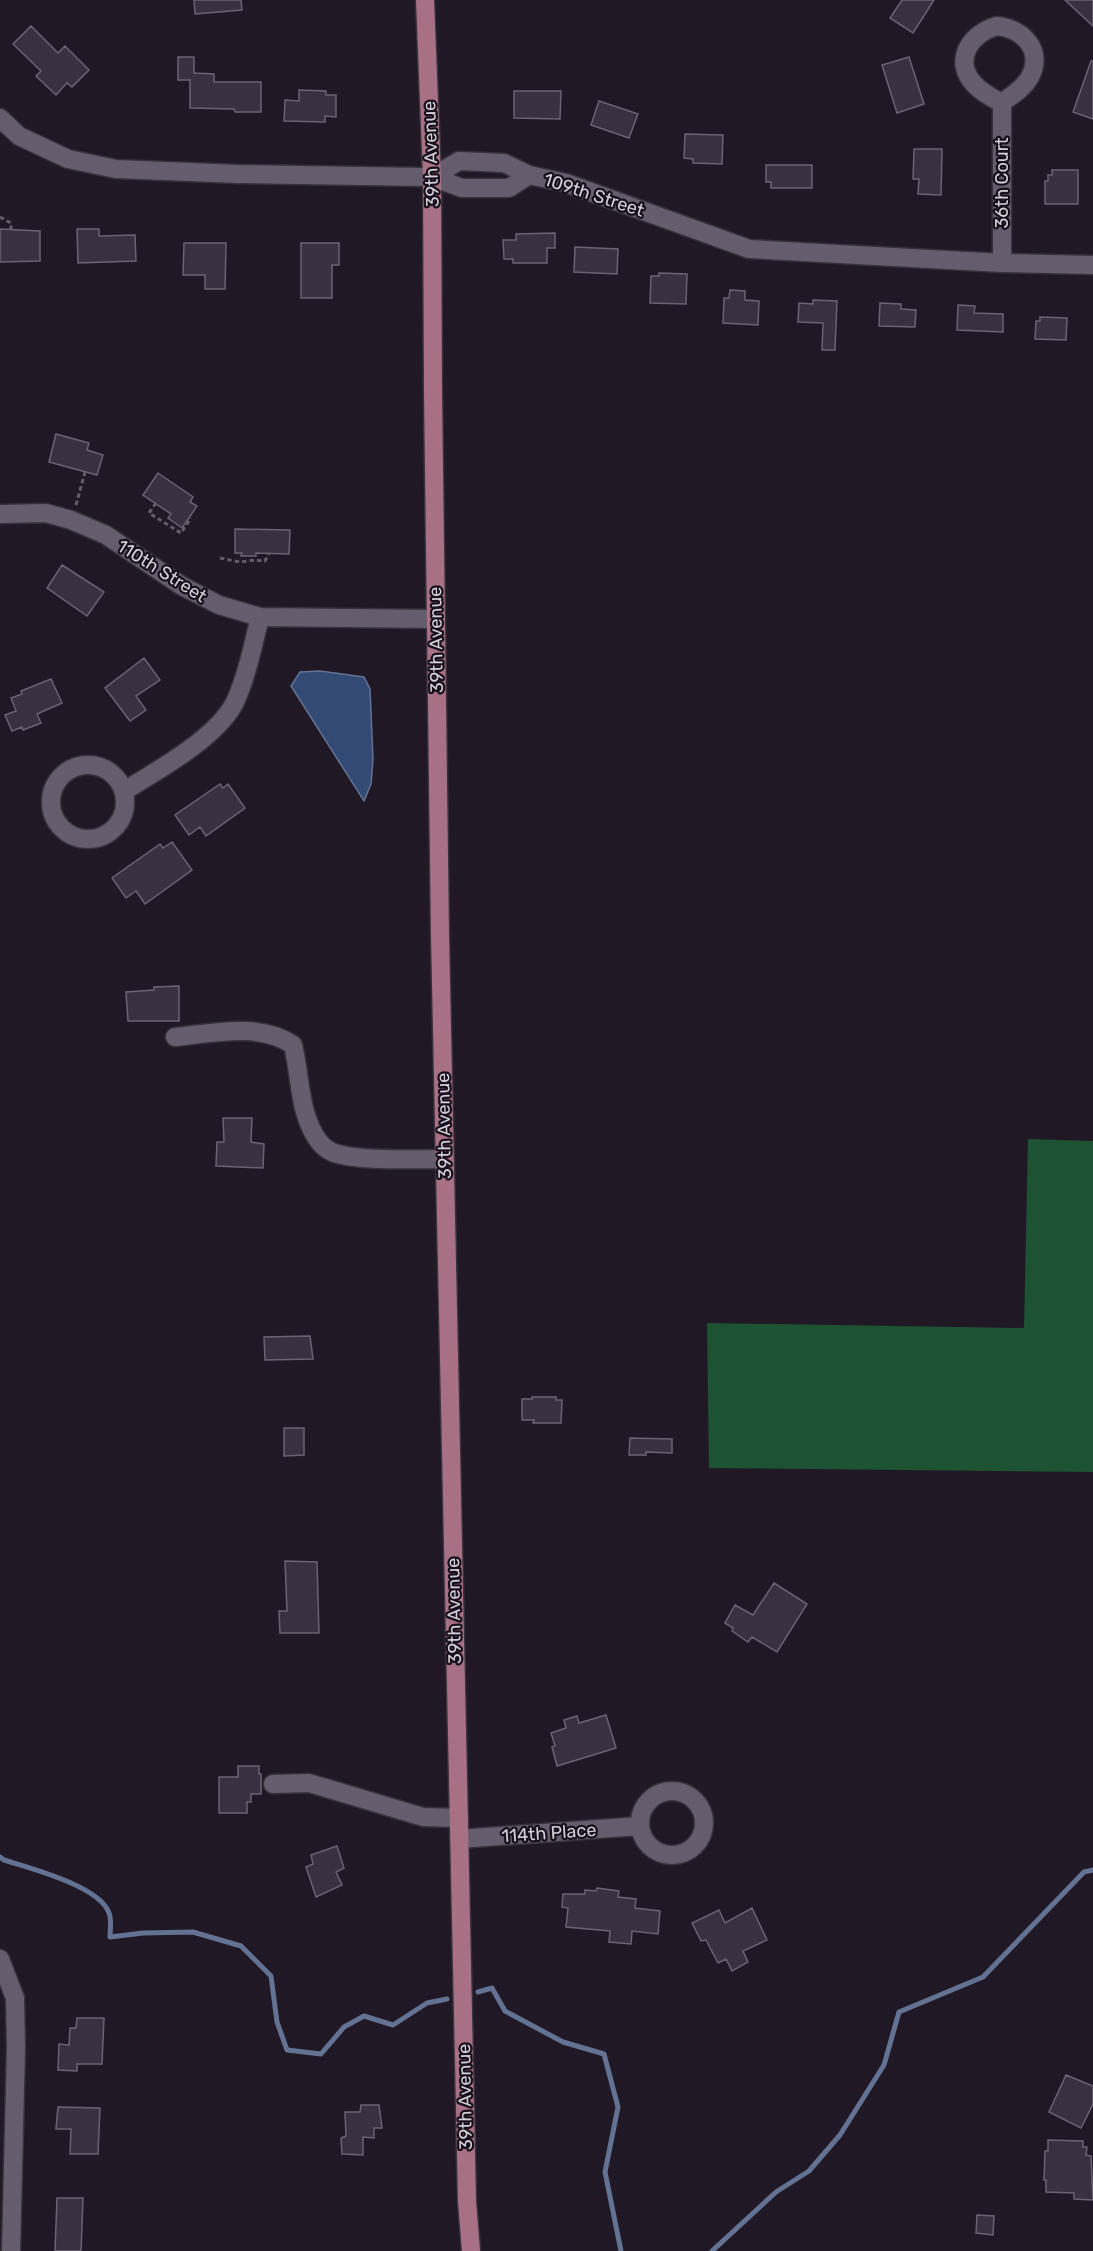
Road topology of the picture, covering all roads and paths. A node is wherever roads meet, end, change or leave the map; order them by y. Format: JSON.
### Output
{"nodes":[{"id":1,"x":425,"y":0,"type":"edge"},
{"id":2,"x":1002,"y":103,"type":"dead end"},
{"id":3,"x":0,"y":118,"type":"edge"},
{"id":4,"x":529,"y":175,"type":"junction"},
{"id":5,"x":432,"y":177,"type":"junction"},
{"id":6,"x":0,"y":218,"type":"edge"},
{"id":7,"x":11,"y":229,"type":"dead end"},
{"id":8,"x":1002,"y":263,"type":"junction"},
{"id":9,"x":1093,"y":266,"type":"edge"},
{"id":10,"x":85,"y":472,"type":"dead end"},
{"id":11,"x":156,"y":503,"type":"dead end"},
{"id":12,"x":0,"y":514,"type":"edge"},
{"id":13,"x":191,"y":518,"type":"dead end"},
{"id":14,"x":72,"y":520,"type":"junction"},
{"id":15,"x":269,"y":553,"type":"dead end"},
{"id":16,"x":220,"y":558,"type":"dead end"},
{"id":17,"x":260,"y":617,"type":"junction"},
{"id":18,"x":436,"y":619,"type":"junction"},
{"id":19,"x":124,"y":791,"type":"junction"},
{"id":20,"x":175,"y":1037,"type":"dead end"},
{"id":21,"x":444,"y":1159,"type":"junction"},
{"id":22,"x":273,"y":1784,"type":"dead end"},
{"id":23,"x":459,"y":1818,"type":"junction"},
{"id":24,"x":640,"y":1826,"type":"dead end"},
{"id":25,"x":459,"y":1839,"type":"junction"},
{"id":26,"x":0,"y":1959,"type":"edge"},
{"id":27,"x":11,"y":2251,"type":"edge"},
{"id":28,"x":471,"y":2251,"type":"edge"}],
"edges":[{"from":1,"to":5,"type":"main road","name":"39th Avenue"},
{"from":2,"to":8,"type":"street","name":"36th Court"},
{"from":3,"to":5,"type":"street","name":"109th Street"},
{"from":4,"to":5,"type":"street","name":"109th Street"},
{"from":4,"to":5,"type":"street"},
{"from":4,"to":8,"type":"street","name":"109th Street"},
{"from":5,"to":18,"type":"main road","name":"39th Avenue"},
{"from":6,"to":7,"type":"path"},
{"from":8,"to":9,"type":"street","name":"109th Street"},
{"from":10,"to":14,"type":"path"},
{"from":11,"to":13,"type":"path"},
{"from":12,"to":14,"type":"street","name":"110th Street"},
{"from":14,"to":17,"type":"street","name":"110th Street"},
{"from":15,"to":16,"type":"path"},
{"from":17,"to":18,"type":"street","name":"110th Street"},
{"from":17,"to":19,"type":"street"},
{"from":18,"to":21,"type":"main road","name":"39th Avenue"},
{"from":19,"to":19,"type":"street"},
{"from":20,"to":21,"type":"street"},
{"from":21,"to":23,"type":"main road","name":"39th Avenue"},
{"from":22,"to":23,"type":"street"},
{"from":23,"to":25,"type":"main road","name":"39th Avenue"},
{"from":24,"to":25,"type":"street","name":"114th Place"},
{"from":25,"to":28,"type":"main road","name":"39th Avenue"},
{"from":26,"to":27,"type":"street"}]}
